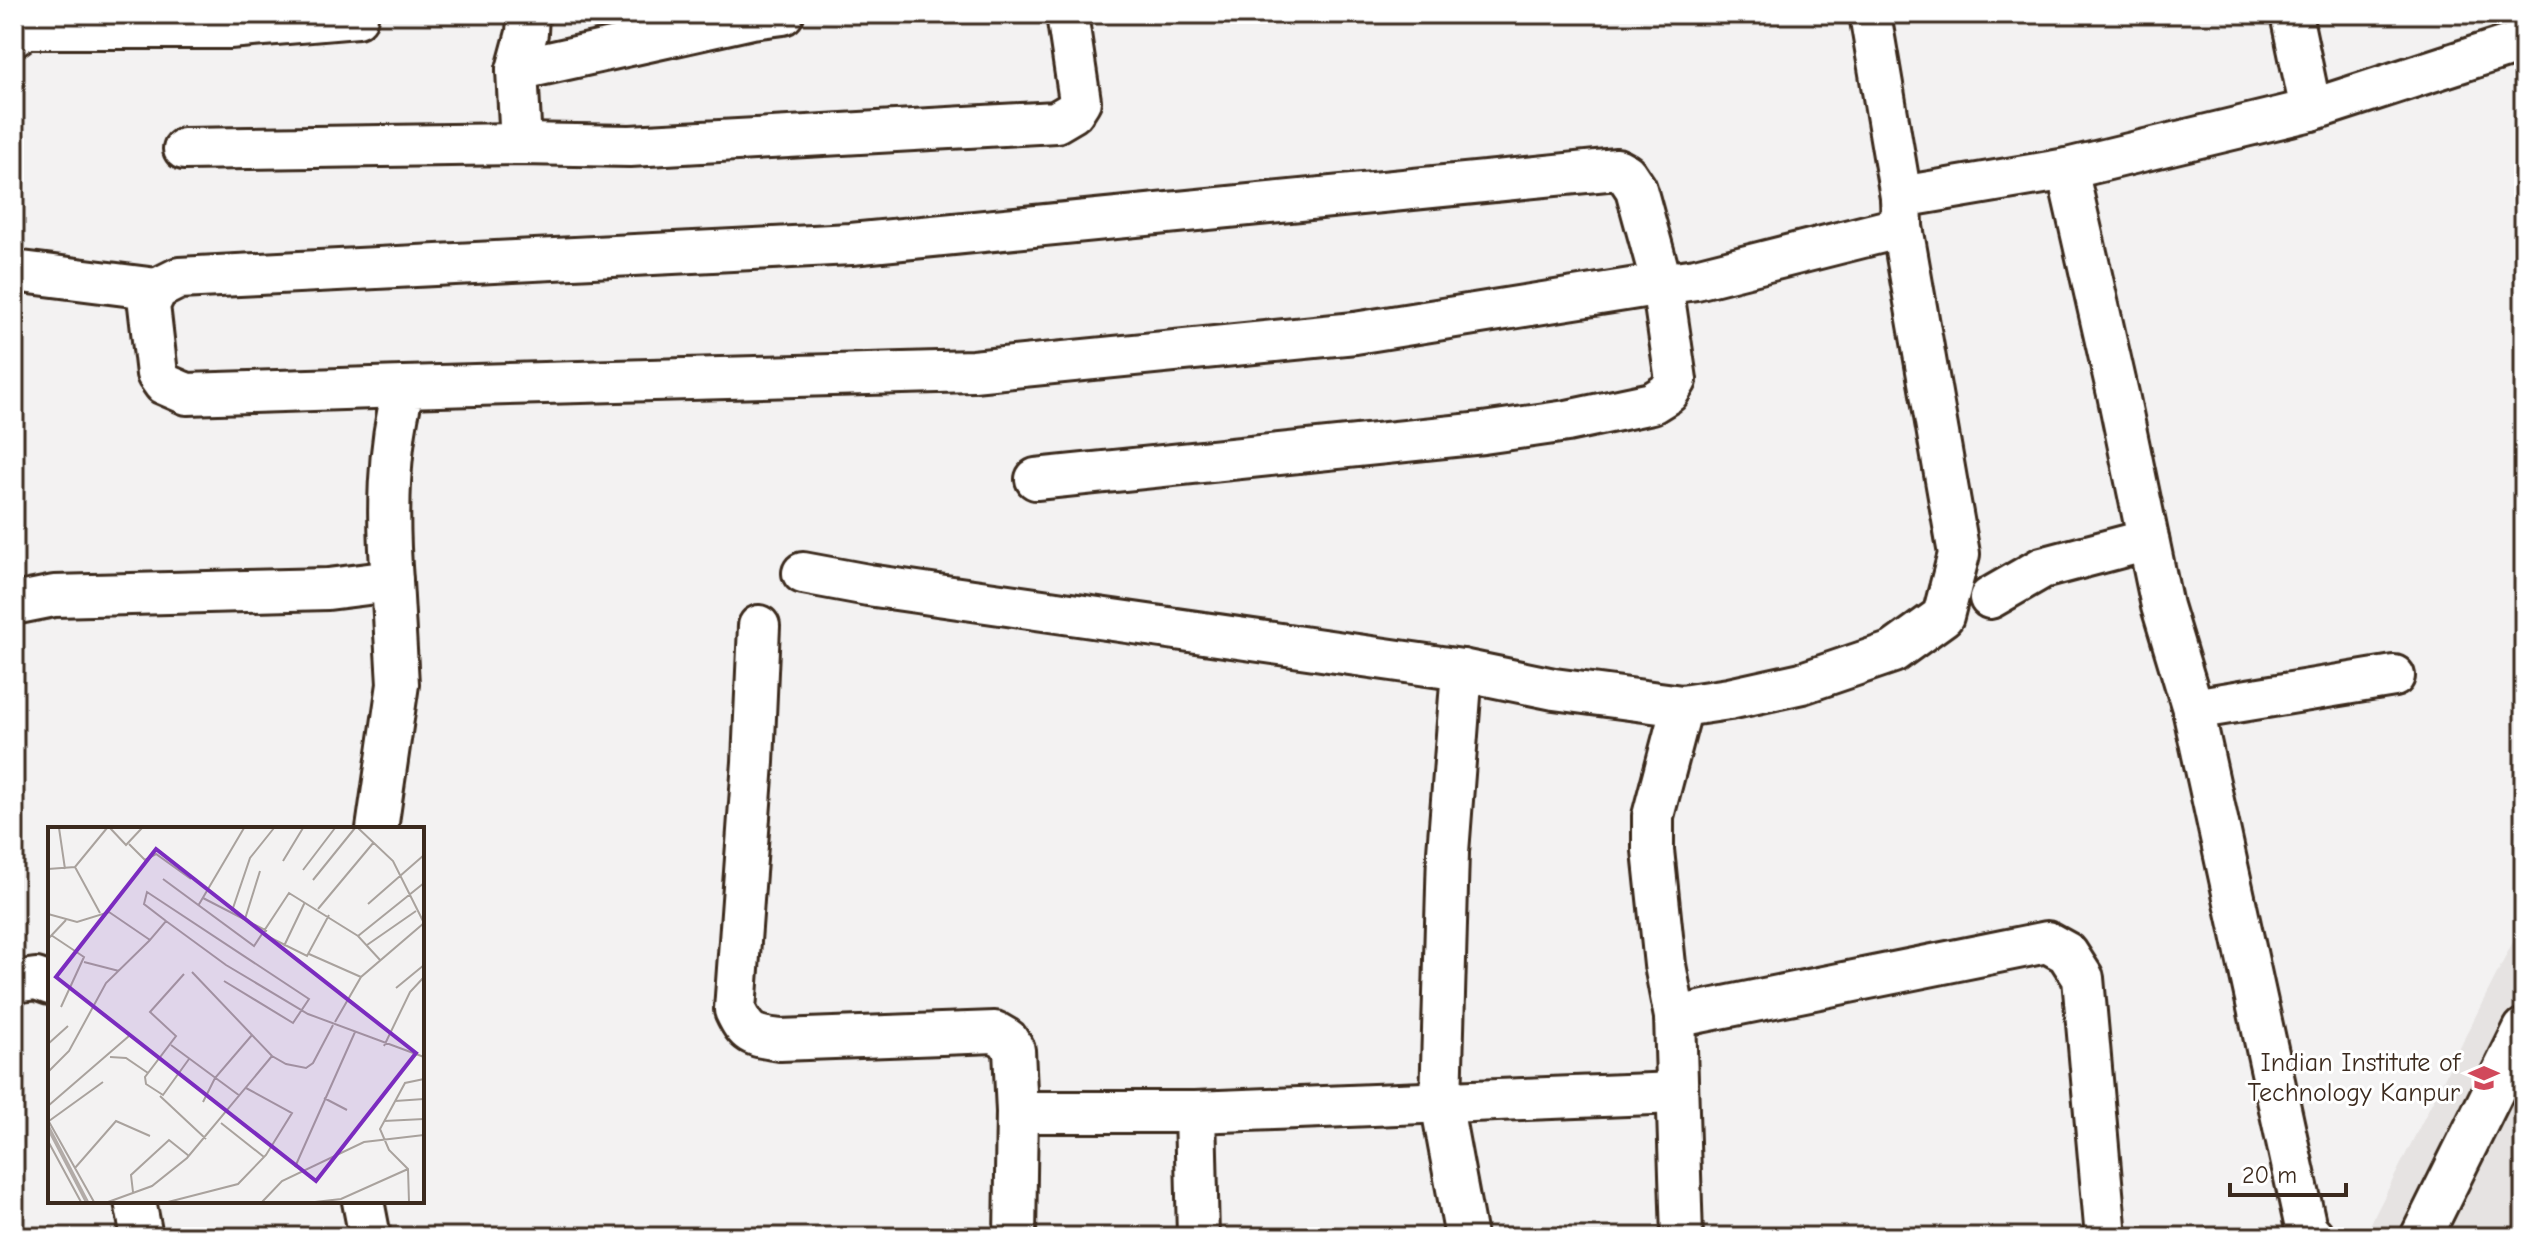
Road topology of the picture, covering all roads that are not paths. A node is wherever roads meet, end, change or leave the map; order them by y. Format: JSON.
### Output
{"nodes":[{"id":1,"x":528,"y":14,"type":"edge"},
{"id":2,"x":1067,"y":14,"type":"edge"},
{"id":3,"x":1870,"y":14,"type":"edge"},
{"id":4,"x":2291,"y":14,"type":"edge"},
{"id":5,"x":761,"y":15,"type":"edge"},
{"id":6,"x":357,"y":17,"type":"dead end"},
{"id":7,"x":14,"y":36,"type":"edge"},
{"id":8,"x":2524,"y":41,"type":"edge"},
{"id":9,"x":517,"y":70,"type":"junction"},
{"id":10,"x":2311,"y":110,"type":"junction"},
{"id":11,"x":521,"y":144,"type":"junction"},
{"id":12,"x":184,"y":149,"type":"dead end"},
{"id":13,"x":2067,"y":169,"type":"junction"},
{"id":14,"x":1901,"y":212,"type":"junction"},
{"id":15,"x":14,"y":271,"type":"edge"},
{"id":16,"x":1662,"y":284,"type":"junction"},
{"id":17,"x":157,"y":289,"type":"junction"},
{"id":18,"x":404,"y":387,"type":"junction"},
{"id":19,"x":1036,"y":479,"type":"dead end"},
{"id":20,"x":2148,"y":540,"type":"junction"},
{"id":21,"x":803,"y":573,"type":"dead end"},
{"id":22,"x":392,"y":581,"type":"junction"},
{"id":23,"x":1990,"y":598,"type":"dead end"},
{"id":24,"x":14,"y":604,"type":"edge"},
{"id":25,"x":759,"y":626,"type":"dead end"},
{"id":26,"x":1462,"y":670,"type":"junction"},
{"id":27,"x":2394,"y":676,"type":"dead end"},
{"id":28,"x":1682,"y":706,"type":"junction"},
{"id":29,"x":2193,"y":709,"type":"junction"},
{"id":30,"x":377,"y":827,"type":"edge"},
{"id":31,"x":14,"y":982,"type":"edge"},
{"id":32,"x":48,"y":983,"type":"edge"},
{"id":33,"x":1675,"y":1017,"type":"junction"},
{"id":34,"x":2524,"y":1029,"type":"edge"},
{"id":35,"x":1677,"y":1093,"type":"junction"},
{"id":36,"x":1441,"y":1102,"type":"junction"},
{"id":37,"x":1017,"y":1112,"type":"junction"},
{"id":38,"x":1195,"y":1112,"type":"junction"},
{"id":39,"x":135,"y":1203,"type":"edge"},
{"id":40,"x":363,"y":1203,"type":"edge"},
{"id":41,"x":142,"y":1237,"type":"edge"},
{"id":42,"x":370,"y":1237,"type":"edge"},
{"id":43,"x":1015,"y":1237,"type":"edge"},
{"id":44,"x":1198,"y":1237,"type":"edge"},
{"id":45,"x":1466,"y":1237,"type":"edge"},
{"id":46,"x":1682,"y":1237,"type":"edge"},
{"id":47,"x":2106,"y":1237,"type":"edge"},
{"id":48,"x":2314,"y":1237,"type":"edge"},
{"id":49,"x":2421,"y":1237,"type":"edge"}],
"edges":[{"from":1,"to":9,"type":"street"},
{"from":2,"to":11,"type":"street"},
{"from":3,"to":14,"type":"street"},
{"from":4,"to":10,"type":"street"},
{"from":5,"to":9,"type":"street"},
{"from":6,"to":7,"type":"street"},
{"from":8,"to":10,"type":"street"},
{"from":9,"to":11,"type":"street"},
{"from":10,"to":13,"type":"street"},
{"from":11,"to":12,"type":"street"},
{"from":13,"to":14,"type":"street"},
{"from":13,"to":20,"type":"street"},
{"from":14,"to":16,"type":"street"},
{"from":14,"to":28,"type":"street"},
{"from":15,"to":17,"type":"street"},
{"from":16,"to":17,"type":"street"},
{"from":16,"to":18,"type":"street"},
{"from":16,"to":19,"type":"street"},
{"from":17,"to":18,"type":"street"},
{"from":18,"to":22,"type":"street"},
{"from":20,"to":23,"type":"street"},
{"from":20,"to":29,"type":"street"},
{"from":21,"to":26,"type":"street"},
{"from":22,"to":24,"type":"street"},
{"from":22,"to":30,"type":"street"},
{"from":25,"to":37,"type":"street"},
{"from":26,"to":28,"type":"street"},
{"from":26,"to":36,"type":"street"},
{"from":27,"to":29,"type":"street"},
{"from":28,"to":33,"type":"street"},
{"from":29,"to":48,"type":"street"},
{"from":31,"to":32,"type":"street"},
{"from":33,"to":35,"type":"street"},
{"from":33,"to":47,"type":"street"},
{"from":34,"to":49,"type":"street"},
{"from":35,"to":36,"type":"street"},
{"from":35,"to":46,"type":"street"},
{"from":36,"to":38,"type":"street"},
{"from":36,"to":45,"type":"street"},
{"from":37,"to":38,"type":"street"},
{"from":37,"to":43,"type":"street"},
{"from":38,"to":44,"type":"street"},
{"from":39,"to":41,"type":"street"},
{"from":40,"to":42,"type":"street"}]}
